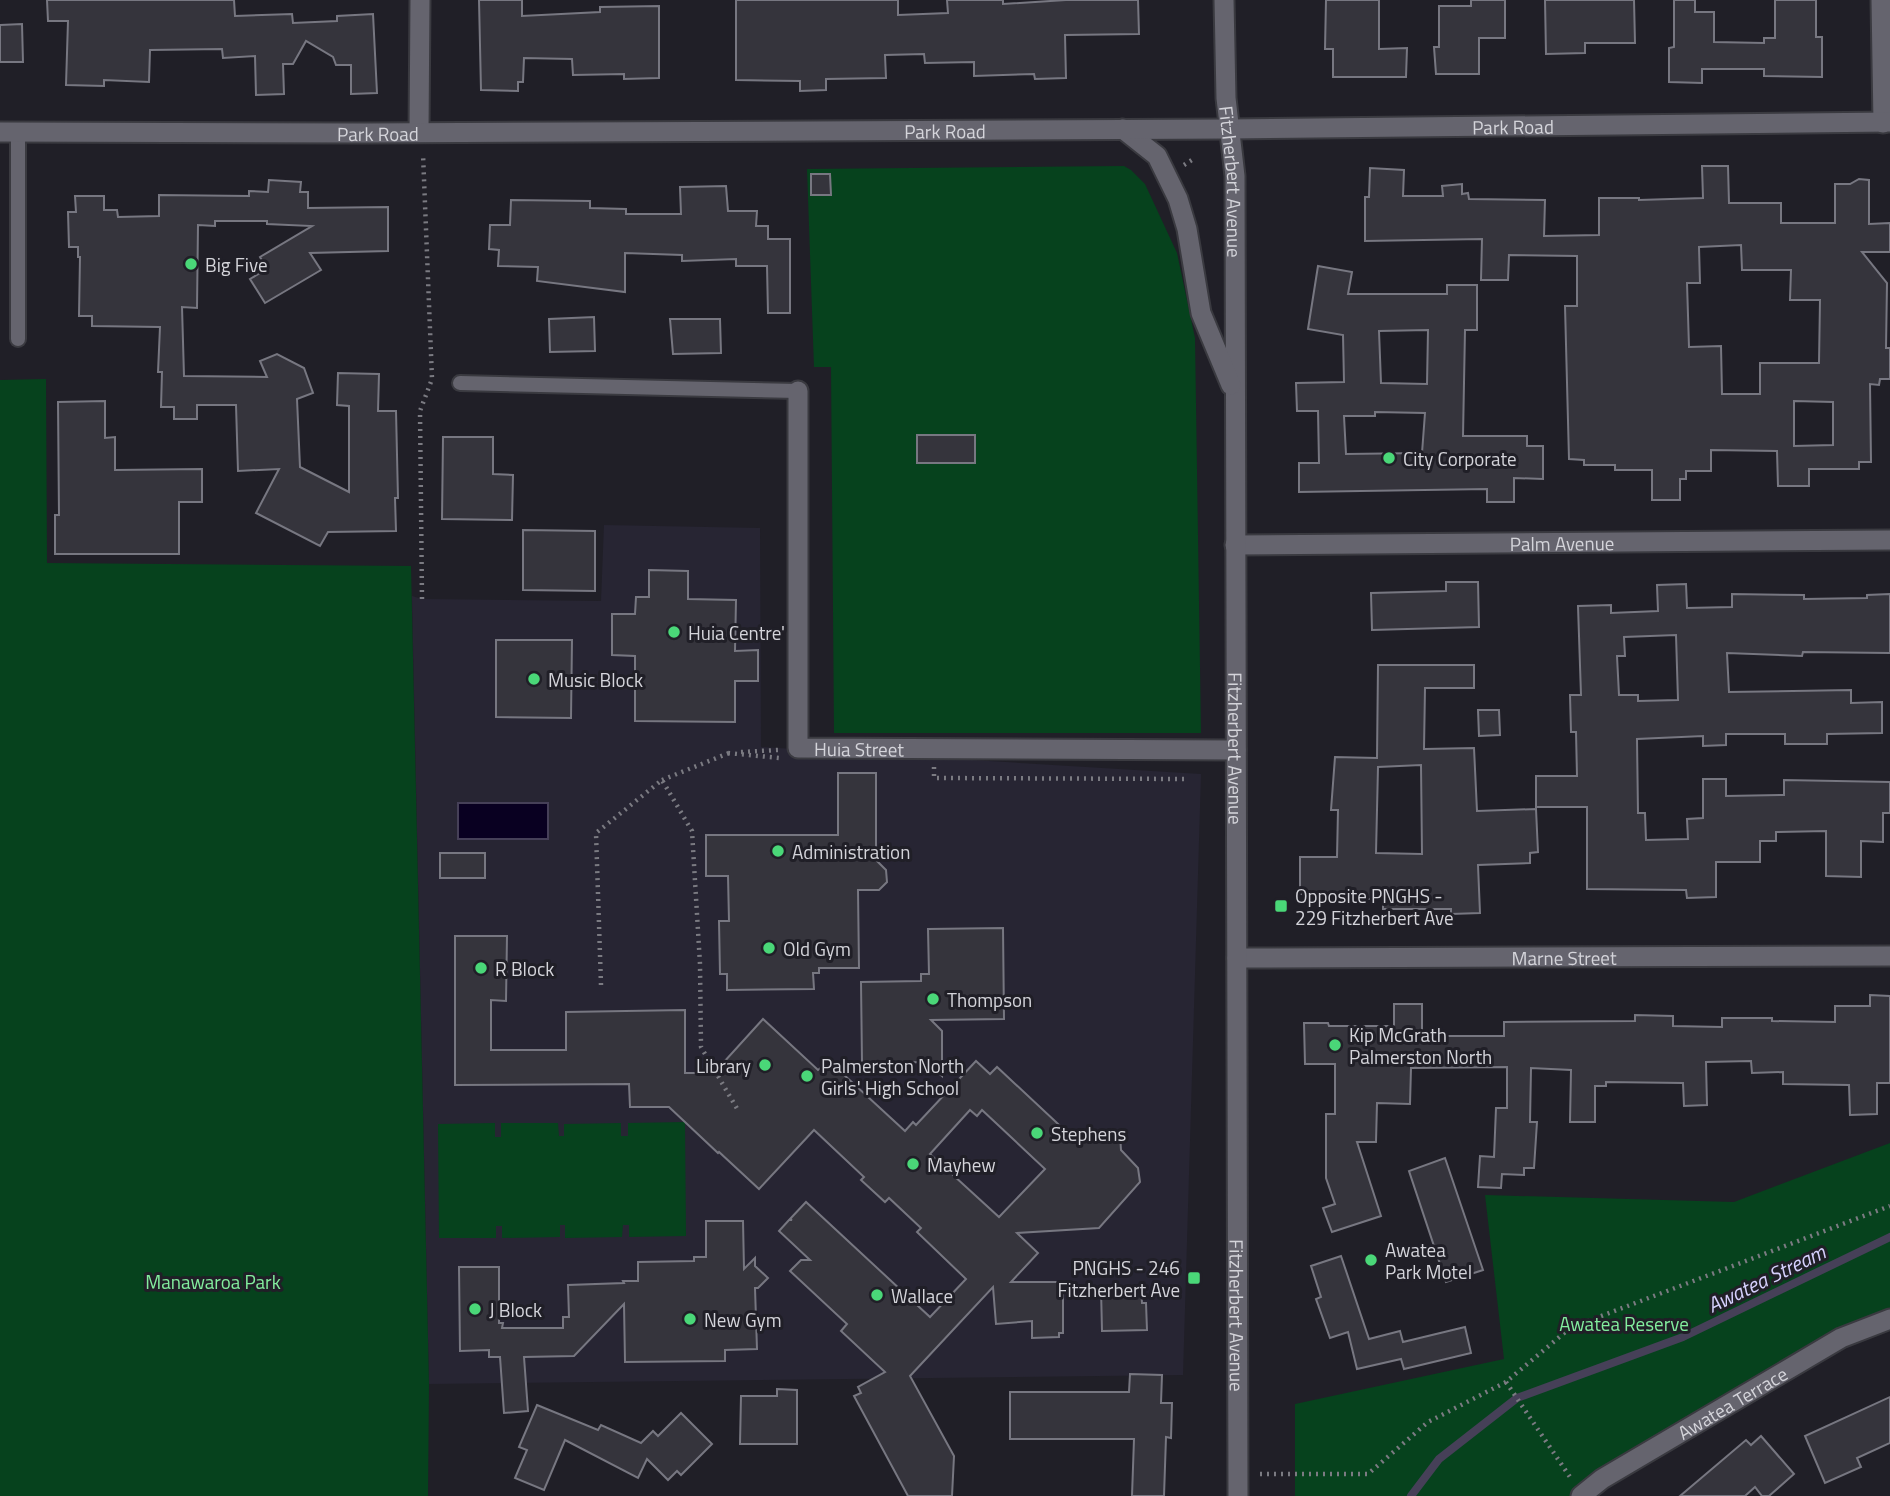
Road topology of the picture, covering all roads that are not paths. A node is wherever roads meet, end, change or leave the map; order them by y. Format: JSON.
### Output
{"nodes":[{"id":1,"x":420,"y":0,"type":"edge"},
{"id":2,"x":1224,"y":0,"type":"edge"},
{"id":3,"x":1881,"y":0,"type":"edge"},
{"id":4,"x":1887,"y":122,"type":"edge"},
{"id":5,"x":1123,"y":129,"type":"junction"},
{"id":6,"x":1228,"y":129,"type":"junction"},
{"id":7,"x":9,"y":132,"type":"edge"},
{"id":8,"x":419,"y":132,"type":"junction"},
{"id":9,"x":18,"y":339,"type":"dead end"},
{"id":10,"x":460,"y":383,"type":"dead end"},
{"id":11,"x":797,"y":391,"type":"joint"},
{"id":12,"x":1235,"y":395,"type":"junction"},
{"id":13,"x":1890,"y":540,"type":"edge"},
{"id":14,"x":1235,"y":545,"type":"junction"},
{"id":15,"x":1236,"y":750,"type":"junction"},
{"id":16,"x":1890,"y":956,"type":"edge"},
{"id":17,"x":1237,"y":958,"type":"junction"},
{"id":18,"x":1890,"y":1319,"type":"edge"},
{"id":19,"x":1582,"y":1495,"type":"edge"},
{"id":20,"x":1238,"y":1496,"type":"edge"}],
"edges":[{"from":1,"to":8,"type":"street"},
{"from":2,"to":6,"type":"street","name":"Fitzherbert Avenue"},
{"from":3,"to":4,"type":"street"},
{"from":4,"to":6,"type":"street","name":"Park Road"},
{"from":5,"to":6,"type":"street","name":"Park Road"},
{"from":5,"to":8,"type":"street","name":"Park Road"},
{"from":5,"to":12,"type":"street"},
{"from":6,"to":12,"type":"street","name":"Fitzherbert Avenue"},
{"from":7,"to":8,"type":"street","name":"Park Road"},
{"from":7,"to":9,"type":"lane"},
{"from":10,"to":11,"type":"lane"},
{"from":11,"to":15,"type":"street","name":"Huia Street"},
{"from":12,"to":14,"type":"street","name":"Fitzherbert Avenue"},
{"from":13,"to":14,"type":"street","name":"Palm Avenue"},
{"from":14,"to":15,"type":"street","name":"Fitzherbert Avenue"},
{"from":15,"to":17,"type":"street","name":"Fitzherbert Avenue"},
{"from":16,"to":17,"type":"street","name":"Marne Street"},
{"from":17,"to":20,"type":"street","name":"Fitzherbert Avenue"},
{"from":18,"to":19,"type":"street","name":"Awatea Terrace"}]}
